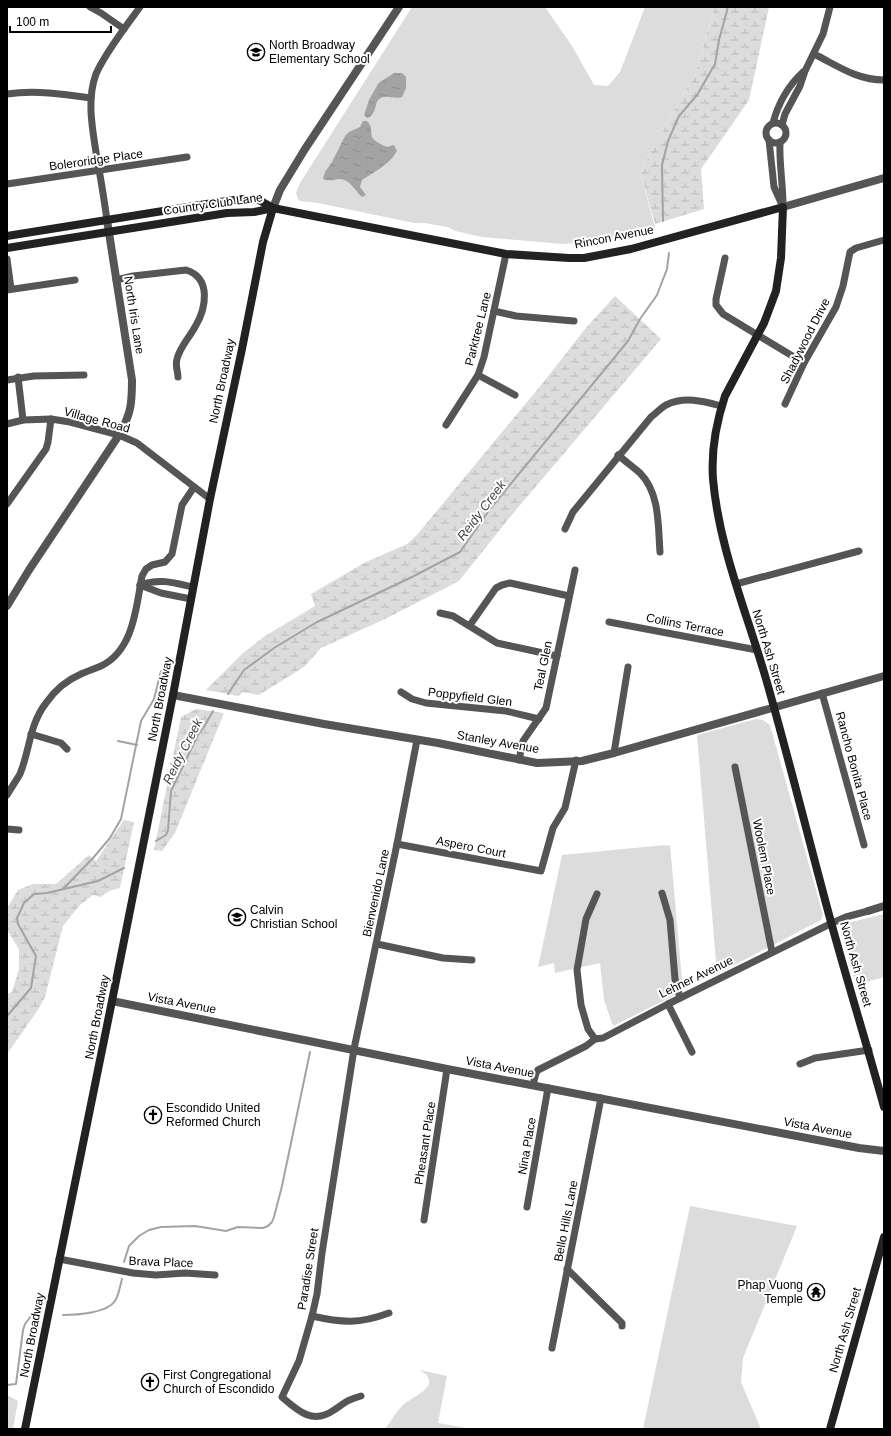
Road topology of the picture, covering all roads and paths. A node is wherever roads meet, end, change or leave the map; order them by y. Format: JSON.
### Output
{"nodes":[{"id":1,"x":90,"y":7,"type":"edge"},
{"id":2,"x":140,"y":7,"type":"edge"},
{"id":3,"x":399,"y":7,"type":"edge"},
{"id":4,"x":830,"y":7,"type":"edge"},
{"id":5,"x":124,"y":29,"type":"junction"},
{"id":6,"x":814,"y":54,"type":"junction"},
{"id":7,"x":805,"y":71,"type":"junction"},
{"id":8,"x":884,"y":80,"type":"edge"},
{"id":9,"x":7,"y":94,"type":"edge"},
{"id":10,"x":91,"y":98,"type":"junction"},
{"id":11,"x":773,"y":123,"type":"junction"},
{"id":12,"x":782,"y":125,"type":"junction"},
{"id":13,"x":769,"y":140,"type":"junction"},
{"id":14,"x":780,"y":142,"type":"junction"},
{"id":15,"x":187,"y":157,"type":"dead end"},
{"id":16,"x":99,"y":171,"type":"junction"},
{"id":17,"x":884,"y":178,"type":"edge"},
{"id":18,"x":7,"y":184,"type":"edge"},
{"id":19,"x":783,"y":207,"type":"junction"},
{"id":20,"x":273,"y":208,"type":"junction"},
{"id":21,"x":107,"y":220,"type":"junction"},
{"id":22,"x":109,"y":232,"type":"junction"},
{"id":23,"x":7,"y":236,"type":"edge"},
{"id":24,"x":884,"y":240,"type":"edge"},
{"id":25,"x":7,"y":248,"type":"edge"},
{"id":26,"x":506,"y":254,"type":"junction"},
{"id":27,"x":725,"y":258,"type":"dead end"},
{"id":28,"x":7,"y":259,"type":"edge"},
{"id":29,"x":75,"y":280,"type":"dead end"},
{"id":30,"x":116,"y":280,"type":"junction"},
{"id":31,"x":9,"y":290,"type":"edge"},
{"id":32,"x":494,"y":311,"type":"junction"},
{"id":33,"x":574,"y":321,"type":"dead end"},
{"id":34,"x":756,"y":334,"type":"junction"},
{"id":35,"x":804,"y":363,"type":"junction"},
{"id":36,"x":84,"y":375,"type":"dead end"},
{"id":37,"x":478,"y":375,"type":"junction"},
{"id":38,"x":18,"y":377,"type":"junction"},
{"id":39,"x":178,"y":377,"type":"dead end"},
{"id":40,"x":7,"y":380,"type":"edge"},
{"id":41,"x":515,"y":395,"type":"dead end"},
{"id":42,"x":785,"y":404,"type":"dead end"},
{"id":43,"x":721,"y":406,"type":"junction"},
{"id":44,"x":51,"y":419,"type":"junction"},
{"id":45,"x":23,"y":420,"type":"junction"},
{"id":46,"x":7,"y":424,"type":"edge"},
{"id":47,"x":446,"y":425,"type":"dead end"},
{"id":48,"x":119,"y":435,"type":"junction"},
{"id":49,"x":618,"y":455,"type":"junction"},
{"id":50,"x":194,"y":487,"type":"junction"},
{"id":51,"x":210,"y":499,"type":"junction"},
{"id":52,"x":7,"y":504,"type":"edge"},
{"id":53,"x":565,"y":528,"type":"dead end"},
{"id":54,"x":859,"y":551,"type":"dead end"},
{"id":55,"x":660,"y":552,"type":"dead end"},
{"id":56,"x":575,"y":570,"type":"dead end"},
{"id":57,"x":736,"y":584,"type":"junction"},
{"id":58,"x":140,"y":585,"type":"junction"},
{"id":59,"x":193,"y":587,"type":"junction"},
{"id":60,"x":569,"y":596,"type":"junction"},
{"id":61,"x":191,"y":599,"type":"junction"},
{"id":62,"x":7,"y":606,"type":"edge"},
{"id":63,"x":440,"y":613,"type":"dead end"},
{"id":64,"x":609,"y":622,"type":"dead end"},
{"id":65,"x":470,"y":625,"type":"junction"},
{"id":66,"x":757,"y":650,"type":"junction"},
{"id":67,"x":557,"y":656,"type":"junction"},
{"id":68,"x":628,"y":667,"type":"dead end"},
{"id":69,"x":884,"y":676,"type":"edge"},
{"id":70,"x":401,"y":692,"type":"dead end"},
{"id":71,"x":822,"y":693,"type":"junction"},
{"id":72,"x":173,"y":695,"type":"junction"},
{"id":73,"x":774,"y":707,"type":"junction"},
{"id":74,"x":539,"y":719,"type":"junction"},
{"id":75,"x":31,"y":734,"type":"junction"},
{"id":76,"x":417,"y":740,"type":"junction"},
{"id":77,"x":67,"y":750,"type":"dead end"},
{"id":78,"x":614,"y":753,"type":"junction"},
{"id":79,"x":519,"y":760,"type":"junction"},
{"id":80,"x":576,"y":760,"type":"junction"},
{"id":81,"x":735,"y":767,"type":"dead end"},
{"id":82,"x":7,"y":795,"type":"edge"},
{"id":83,"x":7,"y":829,"type":"edge"},
{"id":84,"x":19,"y":830,"type":"dead end"},
{"id":85,"x":397,"y":844,"type":"junction"},
{"id":86,"x":864,"y":845,"type":"dead end"},
{"id":87,"x":662,"y":893,"type":"dead end"},
{"id":88,"x":597,"y":894,"type":"dead end"},
{"id":89,"x":884,"y":906,"type":"edge"},
{"id":90,"x":868,"y":911,"type":"joint"},
{"id":91,"x":832,"y":923,"type":"junction"},
{"id":92,"x":377,"y":944,"type":"junction"},
{"id":93,"x":772,"y":952,"type":"junction"},
{"id":94,"x":472,"y":960,"type":"dead end"},
{"id":95,"x":680,"y":998,"type":"junction"},
{"id":96,"x":112,"y":1001,"type":"junction"},
{"id":97,"x":668,"y":1004,"type":"junction"},
{"id":98,"x":594,"y":1039,"type":"junction"},
{"id":99,"x":354,"y":1049,"type":"junction"},
{"id":100,"x":868,"y":1050,"type":"junction"},
{"id":101,"x":692,"y":1052,"type":"dead end"},
{"id":102,"x":800,"y":1064,"type":"dead end"},
{"id":103,"x":447,"y":1069,"type":"junction"},
{"id":104,"x":533,"y":1085,"type":"junction"},
{"id":105,"x":548,"y":1088,"type":"junction"},
{"id":106,"x":601,"y":1098,"type":"junction"},
{"id":107,"x":884,"y":1107,"type":"edge"},
{"id":108,"x":884,"y":1151,"type":"edge"},
{"id":109,"x":527,"y":1207,"type":"dead end"},
{"id":110,"x":424,"y":1220,"type":"dead end"},
{"id":111,"x":884,"y":1237,"type":"edge"},
{"id":112,"x":59,"y":1259,"type":"junction"},
{"id":113,"x":567,"y":1269,"type":"junction"},
{"id":114,"x":215,"y":1275,"type":"dead end"},
{"id":115,"x":389,"y":1313,"type":"dead end"},
{"id":116,"x":312,"y":1316,"type":"junction"},
{"id":117,"x":622,"y":1326,"type":"dead end"},
{"id":118,"x":552,"y":1348,"type":"dead end"},
{"id":119,"x":361,"y":1396,"type":"dead end"},
{"id":120,"x":25,"y":1429,"type":"edge"},
{"id":121,"x":830,"y":1429,"type":"edge"}],
"edges":[{"from":1,"to":5,"type":"street"},
{"from":2,"to":5,"type":"street","name":"North Iris Lane"},
{"from":3,"to":20,"type":"street","name":"North Broadway"},
{"from":4,"to":6,"type":"street"},
{"from":5,"to":10,"type":"street","name":"North Iris Lane"},
{"from":6,"to":7,"type":"street"},
{"from":6,"to":8,"type":"street"},
{"from":7,"to":11,"type":"street"},
{"from":7,"to":12,"type":"street"},
{"from":9,"to":10,"type":"street"},
{"from":10,"to":16,"type":"street","name":"North Iris Lane"},
{"from":11,"to":12,"type":"street"},
{"from":11,"to":13,"type":"street"},
{"from":12,"to":14,"type":"street"},
{"from":13,"to":14,"type":"street"},
{"from":13,"to":19,"type":"street"},
{"from":14,"to":19,"type":"street"},
{"from":15,"to":16,"type":"street","name":"Boleroridge Place"},
{"from":16,"to":18,"type":"street","name":"Boleroridge Place"},
{"from":16,"to":21,"type":"street","name":"North Iris Lane"},
{"from":17,"to":19,"type":"street","name":"Rincon Avenue"},
{"from":19,"to":26,"type":"main road","name":"Rincon Avenue"},
{"from":19,"to":34,"type":"main road","name":"North Ash Street"},
{"from":20,"to":21,"type":"main road","name":"Country Club Lane"},
{"from":20,"to":22,"type":"main road","name":"Country Club Lane"},
{"from":20,"to":26,"type":"main road","name":"Rincon Avenue"},
{"from":20,"to":51,"type":"main road","name":"North Broadway"},
{"from":21,"to":22,"type":"street","name":"North Iris Lane"},
{"from":21,"to":23,"type":"main road","name":"Country Club Lane"},
{"from":22,"to":25,"type":"main road","name":"Country Club Lane"},
{"from":22,"to":30,"type":"street","name":"North Iris Lane"},
{"from":24,"to":35,"type":"street","name":"Shadywood Drive"},
{"from":26,"to":32,"type":"street","name":"Parktree Lane"},
{"from":27,"to":34,"type":"street"},
{"from":28,"to":31,"type":"street"},
{"from":29,"to":31,"type":"street"},
{"from":30,"to":39,"type":"street"},
{"from":30,"to":48,"type":"street","name":"North Iris Lane"},
{"from":32,"to":33,"type":"street"},
{"from":32,"to":37,"type":"street","name":"Parktree Lane"},
{"from":34,"to":35,"type":"street"},
{"from":34,"to":43,"type":"main road","name":"North Ash Street"},
{"from":35,"to":42,"type":"street","name":"Shadywood Drive"},
{"from":36,"to":38,"type":"street"},
{"from":37,"to":41,"type":"street"},
{"from":37,"to":47,"type":"street","name":"Parktree Lane"},
{"from":38,"to":40,"type":"street"},
{"from":38,"to":45,"type":"street"},
{"from":43,"to":49,"type":"street"},
{"from":43,"to":57,"type":"main road","name":"North Ash Street"},
{"from":44,"to":45,"type":"street","name":"Village Road"},
{"from":44,"to":48,"type":"street","name":"Village Road"},
{"from":44,"to":52,"type":"street"},
{"from":45,"to":46,"type":"street","name":"Village Road"},
{"from":48,"to":50,"type":"street","name":"Village Road"},
{"from":48,"to":62,"type":"street","name":"North Iris Lane"},
{"from":49,"to":53,"type":"street"},
{"from":49,"to":55,"type":"street"},
{"from":50,"to":51,"type":"street","name":"Village Road"},
{"from":50,"to":58,"type":"street"},
{"from":51,"to":59,"type":"main road","name":"North Broadway"},
{"from":54,"to":57,"type":"street"},
{"from":56,"to":60,"type":"street","name":"Teal Glen"},
{"from":57,"to":66,"type":"main road","name":"North Ash Street"},
{"from":58,"to":59,"type":"street"},
{"from":58,"to":61,"type":"street"},
{"from":58,"to":75,"type":"street"},
{"from":59,"to":61,"type":"main road","name":"North Broadway"},
{"from":60,"to":65,"type":"street"},
{"from":60,"to":67,"type":"street","name":"Teal Glen"},
{"from":61,"to":72,"type":"main road","name":"North Broadway"},
{"from":63,"to":65,"type":"street"},
{"from":64,"to":66,"type":"street","name":"Collins Terrace"},
{"from":65,"to":67,"type":"street"},
{"from":66,"to":73,"type":"main road","name":"North Ash Street"},
{"from":67,"to":74,"type":"street","name":"Teal Glen"},
{"from":68,"to":78,"type":"street"},
{"from":69,"to":71,"type":"street","name":"Stanley Avenue"},
{"from":70,"to":74,"type":"street","name":"Poppyfield Glen"},
{"from":71,"to":73,"type":"street","name":"Stanley Avenue"},
{"from":71,"to":86,"type":"street","name":"Rancho Bonita Place"},
{"from":72,"to":76,"type":"street","name":"Stanley Avenue"},
{"from":72,"to":96,"type":"main road","name":"North Broadway"},
{"from":73,"to":78,"type":"street","name":"Stanley Avenue"},
{"from":73,"to":91,"type":"main road","name":"North Ash Street"},
{"from":74,"to":79,"type":"street","name":"Teal Glen"},
{"from":75,"to":77,"type":"street"},
{"from":75,"to":82,"type":"street"},
{"from":76,"to":79,"type":"street","name":"Stanley Avenue"},
{"from":76,"to":85,"type":"street","name":"Bienvenido Lane"},
{"from":78,"to":80,"type":"street","name":"Stanley Avenue"},
{"from":79,"to":80,"type":"street","name":"Stanley Avenue"},
{"from":80,"to":85,"type":"street","name":"Aspero Court"},
{"from":81,"to":93,"type":"street","name":"Woolem Place"},
{"from":83,"to":84,"type":"street"},
{"from":85,"to":92,"type":"street","name":"Bienvenido Lane"},
{"from":87,"to":95,"type":"street"},
{"from":88,"to":98,"type":"street"},
{"from":89,"to":90,"type":"street","name":"Lehner Avenue"},
{"from":90,"to":91,"type":"street","name":"Lehner Avenue"},
{"from":91,"to":93,"type":"street","name":"Lehner Avenue"},
{"from":91,"to":100,"type":"main road","name":"North Ash Street"},
{"from":92,"to":94,"type":"street"},
{"from":92,"to":99,"type":"street","name":"Bienvenido Lane"},
{"from":93,"to":95,"type":"street","name":"Lehner Avenue"},
{"from":95,"to":97,"type":"street","name":"Lehner Avenue"},
{"from":96,"to":99,"type":"street","name":"Vista Avenue"},
{"from":96,"to":112,"type":"main road","name":"North Broadway"},
{"from":97,"to":98,"type":"street","name":"Lehner Avenue"},
{"from":97,"to":101,"type":"street"},
{"from":98,"to":104,"type":"street","name":"Lehner Avenue"},
{"from":99,"to":103,"type":"street","name":"Vista Avenue"},
{"from":99,"to":116,"type":"street","name":"Paradise Street"},
{"from":100,"to":102,"type":"street"},
{"from":100,"to":107,"type":"main road","name":"North Ash Street"},
{"from":103,"to":104,"type":"street","name":"Vista Avenue"},
{"from":103,"to":110,"type":"street","name":"Pheasant Place"},
{"from":104,"to":105,"type":"street","name":"Vista Avenue"},
{"from":105,"to":106,"type":"street","name":"Vista Avenue"},
{"from":105,"to":109,"type":"street","name":"Nina Place"},
{"from":106,"to":108,"type":"street","name":"Vista Avenue"},
{"from":106,"to":113,"type":"street","name":"Bello Hills Lane"},
{"from":111,"to":121,"type":"main road","name":"North Ash Street"},
{"from":112,"to":114,"type":"street","name":"Brava Place"},
{"from":112,"to":120,"type":"main road","name":"North Broadway"},
{"from":113,"to":117,"type":"street"},
{"from":113,"to":118,"type":"street","name":"Bello Hills Lane"},
{"from":115,"to":116,"type":"street"},
{"from":116,"to":119,"type":"street","name":"Paradise Street"}]}
